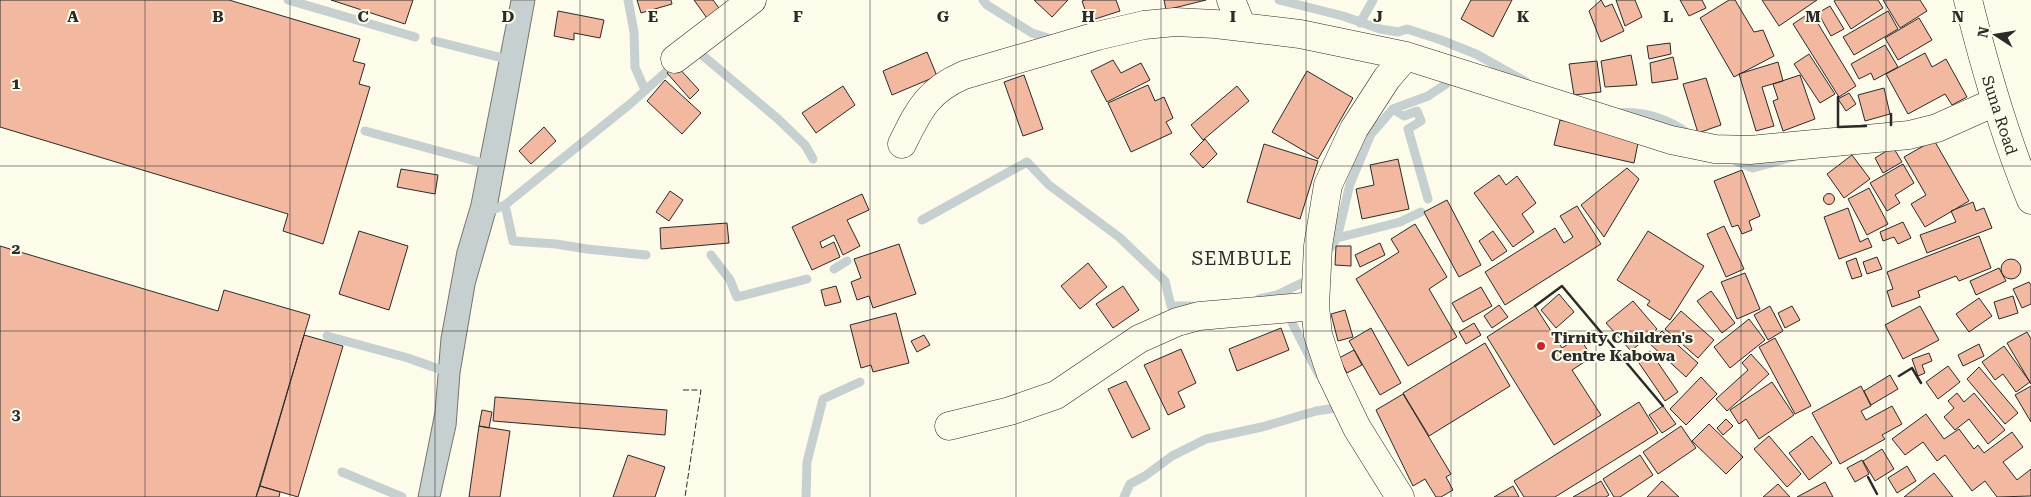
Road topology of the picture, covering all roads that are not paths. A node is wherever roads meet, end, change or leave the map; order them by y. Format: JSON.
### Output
{"nodes":[{"id":1,"x":752,"y":0,"type":"edge"},
{"id":2,"x":1232,"y":0,"type":"edge"},
{"id":3,"x":1968,"y":0,"type":"edge"},
{"id":4,"x":1242,"y":27,"type":"junction"},
{"id":5,"x":1406,"y":56,"type":"junction"},
{"id":6,"x":675,"y":59,"type":"dead end"},
{"id":7,"x":1995,"y":102,"type":"junction"},
{"id":8,"x":902,"y":144,"type":"dead end"},
{"id":9,"x":2031,"y":200,"type":"edge"},
{"id":10,"x":1315,"y":306,"type":"junction"},
{"id":11,"x":949,"y":426,"type":"dead end"},
{"id":12,"x":1400,"y":497,"type":"edge"}],
"edges":[{"from":1,"to":6,"type":"street"},
{"from":2,"to":4,"type":"street"},
{"from":3,"to":7,"type":"street","name":"Suna Road"},
{"from":4,"to":5,"type":"street"},
{"from":4,"to":8,"type":"street"},
{"from":5,"to":7,"type":"street"},
{"from":5,"to":10,"type":"street"},
{"from":7,"to":9,"type":"street","name":"Suna Road"},
{"from":10,"to":11,"type":"street"},
{"from":10,"to":12,"type":"street"}]}
